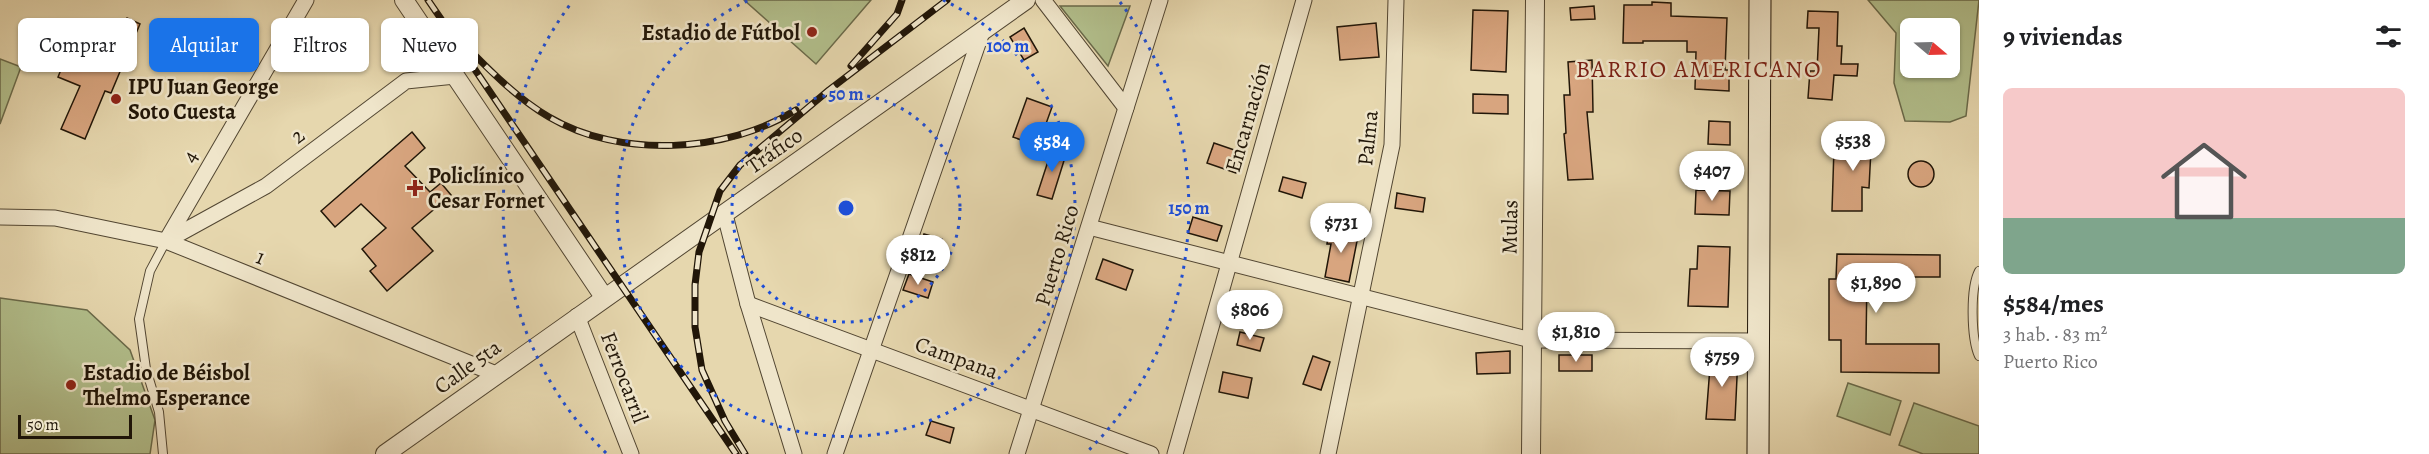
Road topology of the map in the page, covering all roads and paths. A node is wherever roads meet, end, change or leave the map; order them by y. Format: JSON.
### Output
{"nodes":[{"id":1,"x":306,"y":0,"type":"edge"},
{"id":2,"x":404,"y":0,"type":"edge"},
{"id":3,"x":1026,"y":0,"type":"edge"},
{"id":4,"x":1043,"y":0,"type":"edge"},
{"id":5,"x":1160,"y":0,"type":"edge"},
{"id":6,"x":1304,"y":0,"type":"edge"},
{"id":7,"x":1396,"y":0,"type":"edge"},
{"id":8,"x":1535,"y":0,"type":"edge"},
{"id":9,"x":1760,"y":0,"type":"edge"},
{"id":10,"x":982,"y":32,"type":"junction"},
{"id":11,"x":455,"y":76,"type":"junction"},
{"id":12,"x":1126,"y":108,"type":"junction"},
{"id":13,"x":725,"y":215,"type":"junction"},
{"id":14,"x":0,"y":217,"type":"edge"},
{"id":15,"x":1089,"y":227,"type":"junction"},
{"id":16,"x":166,"y":241,"type":"junction"},
{"id":17,"x":1229,"y":263,"type":"junction"},
{"id":18,"x":1979,"y":271,"type":"edge"},
{"id":19,"x":604,"y":297,"type":"junction"},
{"id":20,"x":1361,"y":297,"type":"junction"},
{"id":21,"x":748,"y":304,"type":"junction"},
{"id":22,"x":578,"y":316,"type":"junction"},
{"id":23,"x":1532,"y":340,"type":"junction"},
{"id":24,"x":1758,"y":341,"type":"junction"},
{"id":25,"x":871,"y":350,"type":"junction"},
{"id":26,"x":1979,"y":356,"type":"edge"},
{"id":27,"x":496,"y":374,"type":"junction"},
{"id":28,"x":1032,"y":408,"type":"junction"},
{"id":29,"x":163,"y":454,"type":"edge"},
{"id":30,"x":385,"y":454,"type":"edge"},
{"id":31,"x":631,"y":454,"type":"edge"},
{"id":32,"x":794,"y":454,"type":"edge"},
{"id":33,"x":835,"y":454,"type":"edge"},
{"id":34,"x":1017,"y":454,"type":"edge"},
{"id":35,"x":1151,"y":454,"type":"edge"},
{"id":36,"x":1175,"y":454,"type":"edge"},
{"id":37,"x":1328,"y":454,"type":"edge"},
{"id":38,"x":1531,"y":454,"type":"edge"},
{"id":39,"x":1758,"y":454,"type":"edge"}],
"edges":[{"from":1,"to":16,"type":"street","name":"4"},
{"from":2,"to":11,"type":"street"},
{"from":3,"to":10,"type":"street","name":"Tráfico"},
{"from":4,"to":12,"type":"street"},
{"from":5,"to":12,"type":"street","name":"Puerto Rico"},
{"from":6,"to":17,"type":"street","name":"Encarnación"},
{"from":7,"to":20,"type":"street","name":"Palma"},
{"from":8,"to":23,"type":"street","name":"Mulas"},
{"from":9,"to":24,"type":"main road"},
{"from":10,"to":13,"type":"street","name":"Tráfico"},
{"from":10,"to":25,"type":"street"},
{"from":11,"to":16,"type":"street","name":"2"},
{"from":11,"to":19,"type":"street"},
{"from":12,"to":15,"type":"street","name":"Puerto Rico"},
{"from":13,"to":19,"type":"street","name":"Tráfico"},
{"from":13,"to":21,"type":"street"},
{"from":14,"to":16,"type":"street","name":"1"},
{"from":15,"to":17,"type":"street"},
{"from":15,"to":28,"type":"street","name":"Puerto Rico"},
{"from":16,"to":27,"type":"street","name":"1"},
{"from":16,"to":29,"type":"lane"},
{"from":17,"to":20,"type":"street"},
{"from":17,"to":36,"type":"street","name":"Encarnación"},
{"from":18,"to":26,"type":"lane"},
{"from":19,"to":22,"type":"street","name":"Tráfico"},
{"from":20,"to":23,"type":"street"},
{"from":20,"to":37,"type":"street","name":"Palma"},
{"from":21,"to":25,"type":"street","name":"Campana"},
{"from":21,"to":32,"type":"street"},
{"from":22,"to":27,"type":"street","name":"Calle 5ta"},
{"from":22,"to":31,"type":"street","name":"Ferrocarril"},
{"from":23,"to":24,"type":"street"},
{"from":23,"to":38,"type":"street","name":"Mulas"},
{"from":24,"to":39,"type":"main road"},
{"from":25,"to":28,"type":"street","name":"Campana"},
{"from":25,"to":33,"type":"street"},
{"from":27,"to":30,"type":"street","name":"Calle 5ta"},
{"from":28,"to":34,"type":"street","name":"Puerto Rico"},
{"from":28,"to":35,"type":"street","name":"Campana"}]}
